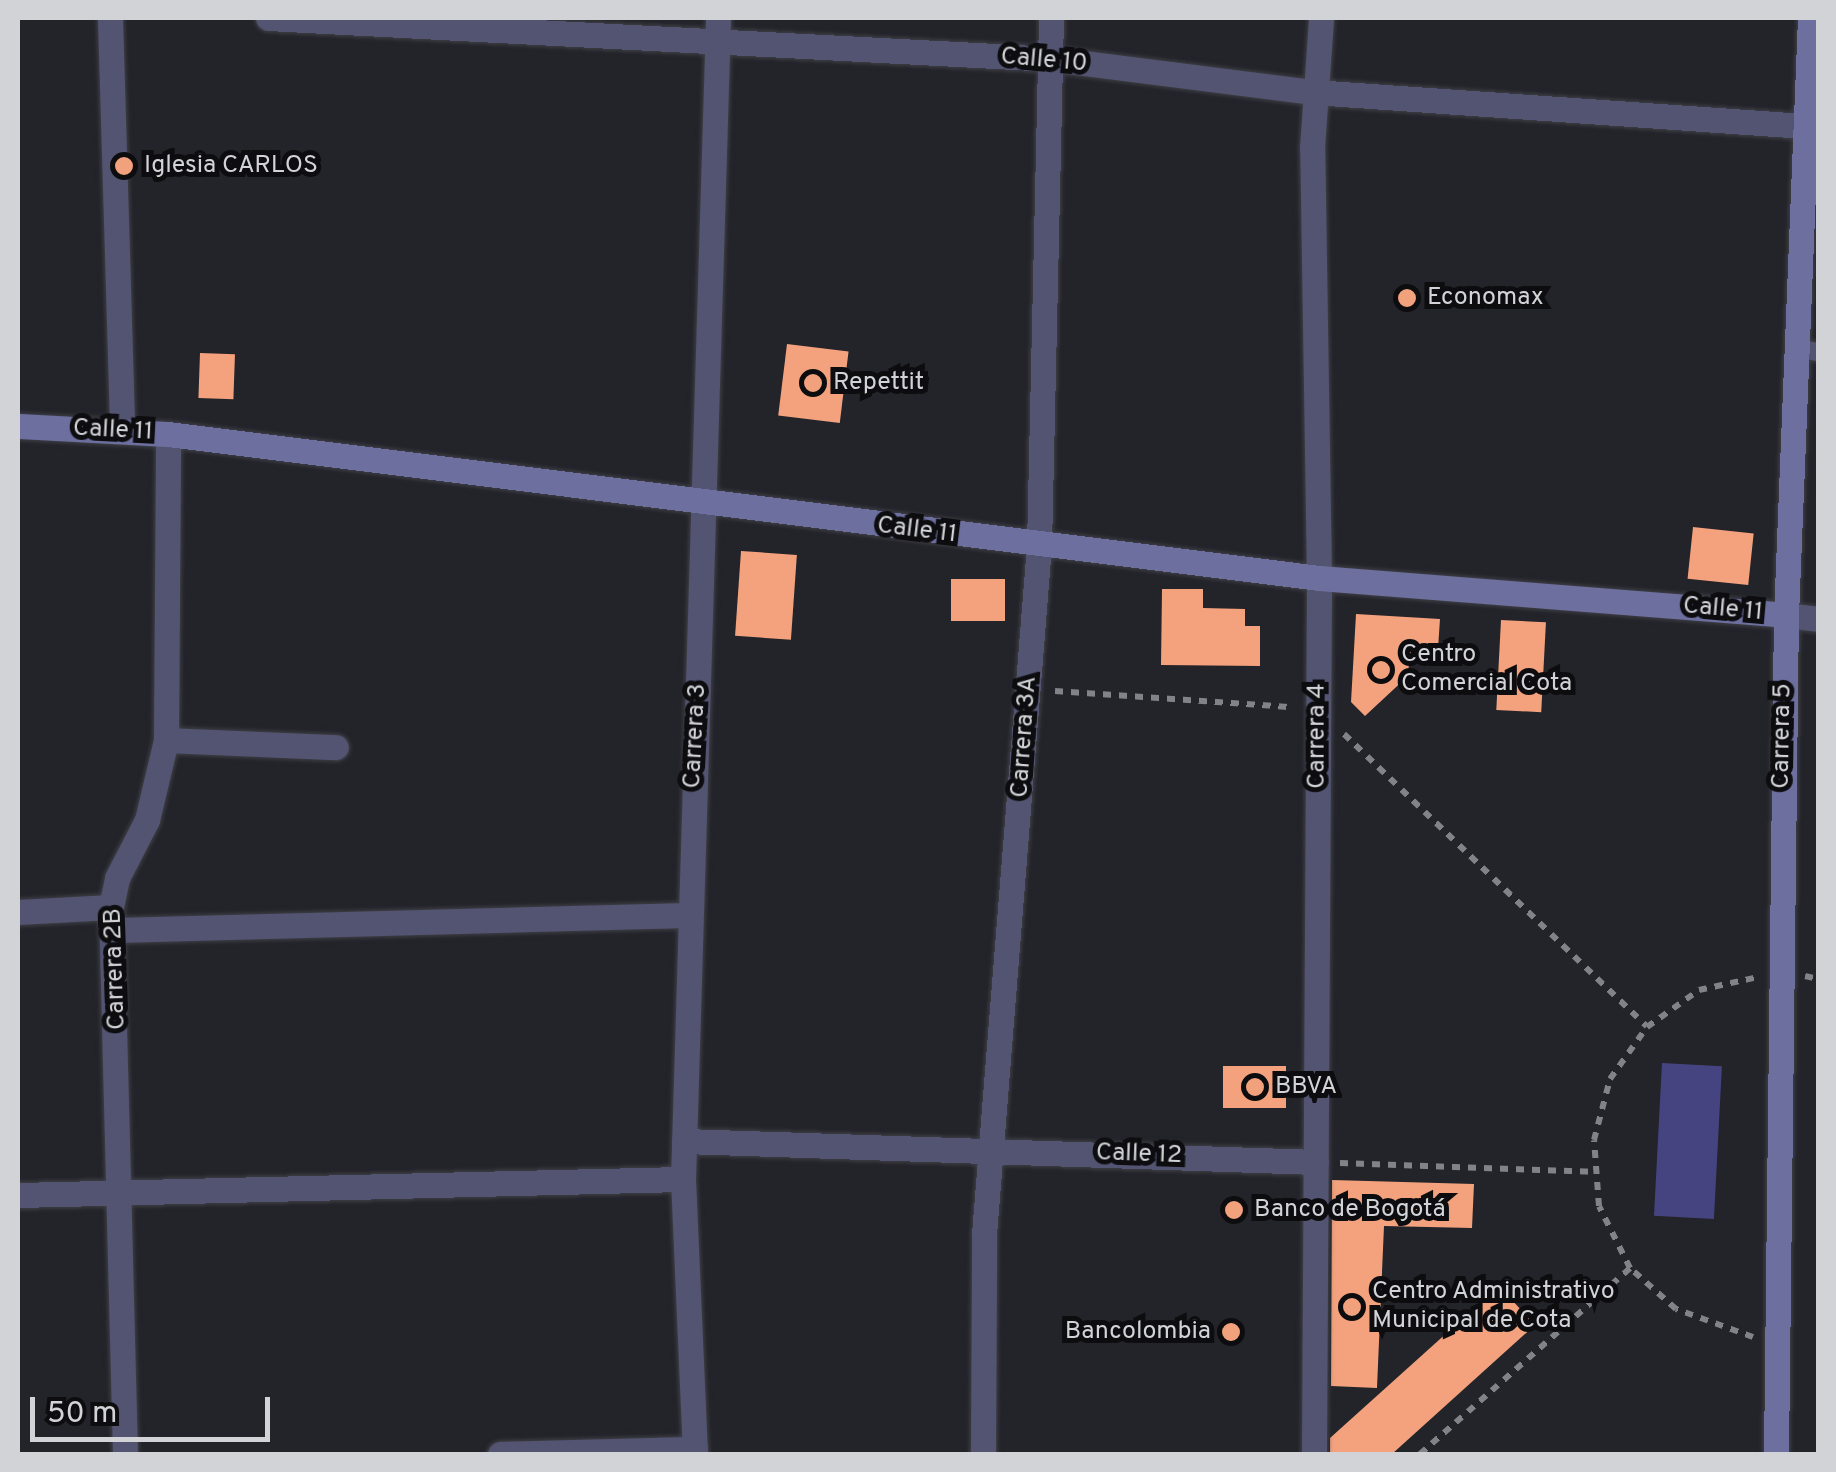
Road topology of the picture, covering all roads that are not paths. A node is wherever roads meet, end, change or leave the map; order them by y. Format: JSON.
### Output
{"nodes":[{"id":1,"x":110,"y":18,"type":"edge"},
{"id":2,"x":268,"y":18,"type":"edge"},
{"id":3,"x":1050,"y":18,"type":"edge"},
{"id":4,"x":1321,"y":18,"type":"edge"},
{"id":5,"x":1810,"y":18,"type":"edge"},
{"id":6,"x":343,"y":21,"type":"edge"},
{"id":7,"x":717,"y":30,"type":"edge"},
{"id":8,"x":1052,"y":59,"type":"junction"},
{"id":9,"x":1313,"y":92,"type":"junction"},
{"id":10,"x":1814,"y":126,"type":"edge"},
{"id":11,"x":1810,"y":350,"type":"edge"},
{"id":12,"x":18,"y":426,"type":"edge"},
{"id":13,"x":122,"y":430,"type":"junction"},
{"id":14,"x":168,"y":434,"type":"junction"},
{"id":15,"x":706,"y":505,"type":"junction"},
{"id":16,"x":1038,"y":546,"type":"junction"},
{"id":17,"x":1319,"y":578,"type":"junction"},
{"id":18,"x":1786,"y":615,"type":"junction"},
{"id":19,"x":1818,"y":619,"type":"edge"},
{"id":20,"x":166,"y":740,"type":"junction"},
{"id":21,"x":336,"y":747,"type":"dead end"},
{"id":22,"x":18,"y":912,"type":"edge"},
{"id":23,"x":688,"y":916,"type":"junction"},
{"id":24,"x":113,"y":919,"type":"junction"},
{"id":25,"x":684,"y":1141,"type":"junction"},
{"id":26,"x":996,"y":1150,"type":"junction"},
{"id":27,"x":1316,"y":1162,"type":"junction"},
{"id":28,"x":683,"y":1179,"type":"junction"},
{"id":29,"x":122,"y":1192,"type":"junction"},
{"id":30,"x":18,"y":1196,"type":"edge"},
{"id":31,"x":694,"y":1452,"type":"edge"},
{"id":32,"x":125,"y":1454,"type":"edge"},
{"id":33,"x":500,"y":1454,"type":"edge"},
{"id":34,"x":984,"y":1454,"type":"edge"},
{"id":35,"x":1314,"y":1454,"type":"edge"},
{"id":36,"x":1776,"y":1454,"type":"edge"}],
"edges":[{"from":1,"to":13,"type":"street"},
{"from":2,"to":6,"type":"street","name":"Calle 10"},
{"from":3,"to":8,"type":"street","name":"Carrera 3A"},
{"from":4,"to":9,"type":"street","name":"Carrera 4"},
{"from":5,"to":10,"type":"main road","name":"Carrera 5"},
{"from":6,"to":7,"type":"street","name":"Calle 10"},
{"from":7,"to":8,"type":"street","name":"Calle 10"},
{"from":7,"to":15,"type":"street","name":"Carrera 3"},
{"from":8,"to":9,"type":"street","name":"Calle 10"},
{"from":8,"to":16,"type":"street","name":"Carrera 3A"},
{"from":9,"to":10,"type":"street","name":"Calle 10"},
{"from":9,"to":17,"type":"street","name":"Carrera 4"},
{"from":10,"to":11,"type":"main road","name":"Carrera 5"},
{"from":11,"to":18,"type":"main road","name":"Carrera 5"},
{"from":12,"to":13,"type":"main road","name":"Calle 11"},
{"from":13,"to":14,"type":"main road","name":"Calle 11"},
{"from":14,"to":15,"type":"main road","name":"Calle 11"},
{"from":14,"to":20,"type":"street","name":"Carrera 2B"},
{"from":15,"to":16,"type":"main road","name":"Calle 11"},
{"from":15,"to":23,"type":"street","name":"Carrera 3"},
{"from":16,"to":17,"type":"main road","name":"Calle 11"},
{"from":16,"to":26,"type":"street","name":"Carrera 3A"},
{"from":17,"to":18,"type":"main road","name":"Calle 11"},
{"from":17,"to":27,"type":"street","name":"Carrera 4"},
{"from":18,"to":19,"type":"street","name":"Calle 11"},
{"from":18,"to":36,"type":"main road","name":"Carrera 5"},
{"from":20,"to":21,"type":"street"},
{"from":20,"to":24,"type":"street","name":"Carrera 2B"},
{"from":22,"to":24,"type":"street"},
{"from":23,"to":24,"type":"street"},
{"from":23,"to":25,"type":"street","name":"Carrera 3"},
{"from":24,"to":29,"type":"street","name":"Carrera 2B"},
{"from":25,"to":26,"type":"street","name":"Calle 12"},
{"from":25,"to":28,"type":"street","name":"Carrera 3"},
{"from":26,"to":27,"type":"street","name":"Calle 12"},
{"from":26,"to":34,"type":"street","name":"Carrera 3A"},
{"from":27,"to":35,"type":"street","name":"Carrera 4"},
{"from":28,"to":29,"type":"street"},
{"from":28,"to":31,"type":"street","name":"Carrera 3"},
{"from":29,"to":30,"type":"street"},
{"from":29,"to":32,"type":"street","name":"Carrera 2B"},
{"from":31,"to":33,"type":"street"}]}
